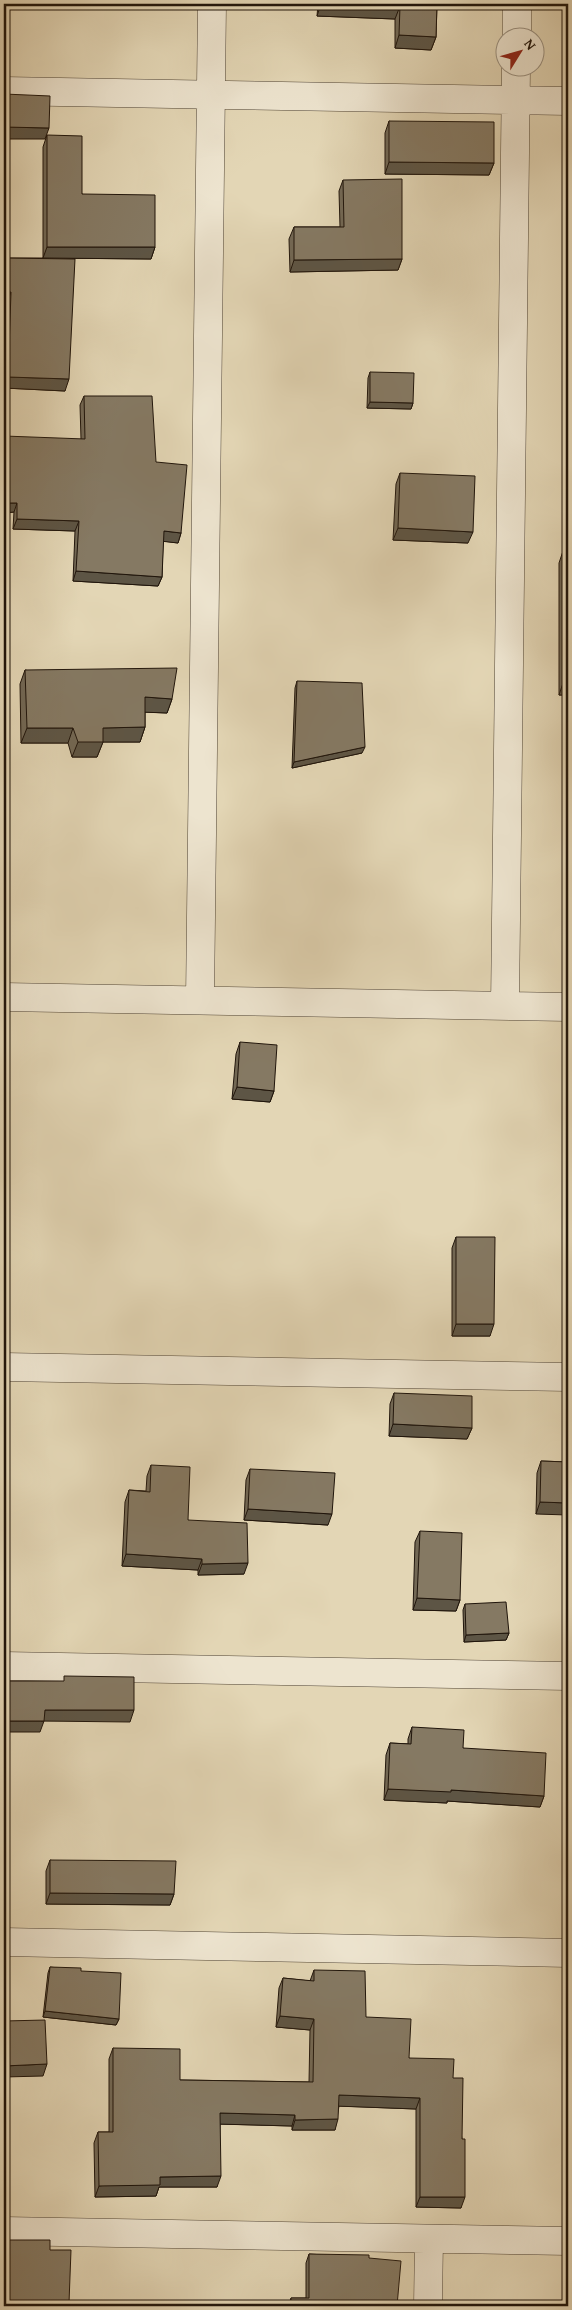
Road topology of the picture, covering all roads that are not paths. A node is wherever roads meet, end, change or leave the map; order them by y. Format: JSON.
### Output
{"nodes":[{"id":1,"x":212,"y":4,"type":"edge"},
{"id":2,"x":517,"y":4,"type":"edge"},
{"id":3,"x":517,"y":28,"type":"edge"},
{"id":4,"x":516,"y":78,"type":"edge"},
{"id":5,"x":4,"y":91,"type":"edge"},
{"id":6,"x":211,"y":95,"type":"junction"},
{"id":7,"x":516,"y":100,"type":"junction"},
{"id":8,"x":568,"y":101,"type":"edge"},
{"id":9,"x":4,"y":997,"type":"edge"},
{"id":10,"x":200,"y":1000,"type":"junction"},
{"id":11,"x":505,"y":1006,"type":"junction"},
{"id":12,"x":568,"y":1007,"type":"edge"},
{"id":13,"x":4,"y":1367,"type":"edge"},
{"id":14,"x":568,"y":1377,"type":"edge"},
{"id":15,"x":4,"y":1666,"type":"edge"},
{"id":16,"x":568,"y":1676,"type":"edge"},
{"id":17,"x":4,"y":1942,"type":"edge"},
{"id":18,"x":568,"y":1953,"type":"edge"},
{"id":19,"x":4,"y":2231,"type":"edge"},
{"id":20,"x":429,"y":2238,"type":"junction"},
{"id":21,"x":568,"y":2241,"type":"edge"},
{"id":22,"x":428,"y":2306,"type":"edge"}],
"edges":[{"from":1,"to":6,"type":"street"},
{"from":2,"to":3,"type":"street"},
{"from":4,"to":7,"type":"street"},
{"from":5,"to":6,"type":"street"},
{"from":6,"to":7,"type":"street"},
{"from":6,"to":10,"type":"street"},
{"from":7,"to":8,"type":"street"},
{"from":7,"to":11,"type":"street"},
{"from":9,"to":10,"type":"street"},
{"from":10,"to":11,"type":"street"},
{"from":11,"to":12,"type":"street"},
{"from":13,"to":14,"type":"street"},
{"from":15,"to":16,"type":"street"},
{"from":17,"to":18,"type":"street"},
{"from":19,"to":20,"type":"street"},
{"from":20,"to":21,"type":"street"},
{"from":20,"to":22,"type":"street"}]}
